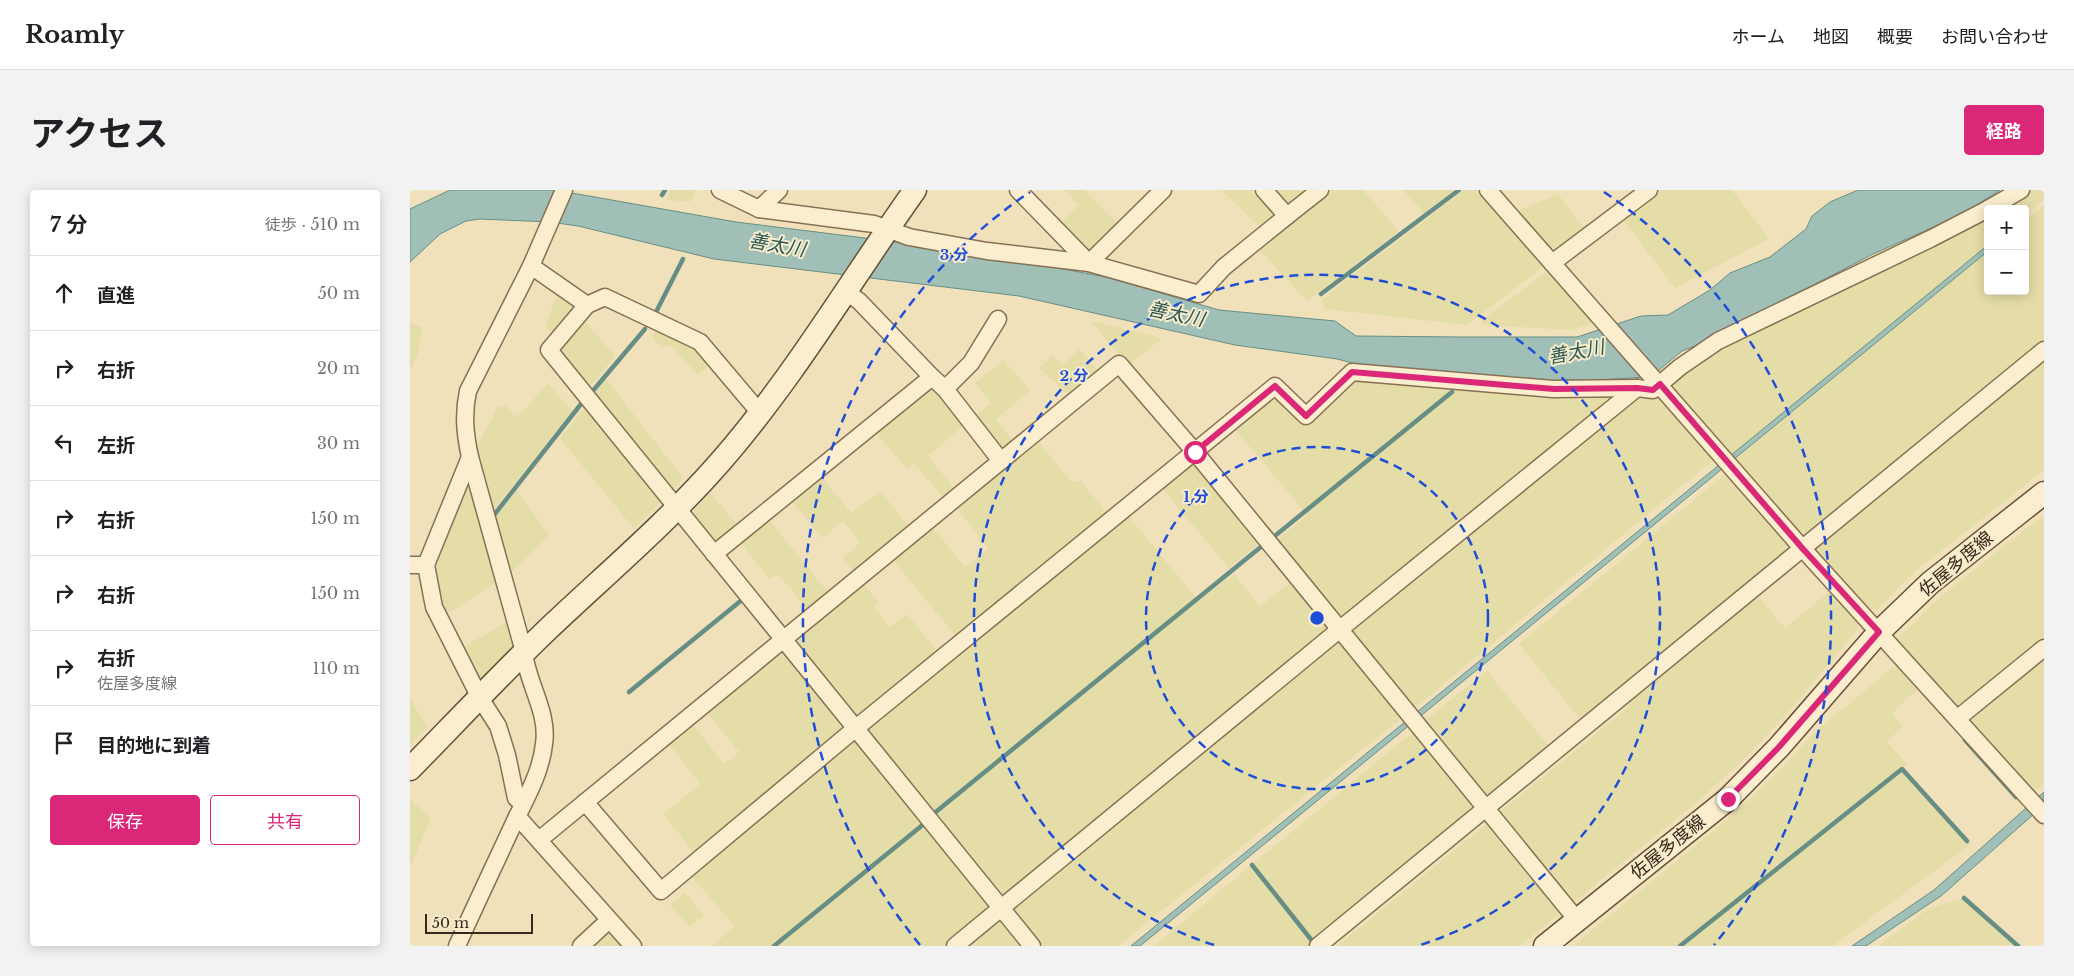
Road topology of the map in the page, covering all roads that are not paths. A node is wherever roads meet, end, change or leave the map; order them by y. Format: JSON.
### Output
{"nodes":[{"id":1,"x":564,"y":190,"type":"edge"},
{"id":2,"x":720,"y":190,"type":"edge"},
{"id":3,"x":779,"y":190,"type":"edge"},
{"id":4,"x":915,"y":190,"type":"edge"},
{"id":5,"x":1018,"y":190,"type":"edge"},
{"id":6,"x":1163,"y":190,"type":"edge"},
{"id":7,"x":1264,"y":190,"type":"edge"},
{"id":8,"x":1320,"y":190,"type":"edge"},
{"id":9,"x":1488,"y":190,"type":"edge"},
{"id":10,"x":1649,"y":190,"type":"edge"},
{"id":11,"x":2021,"y":190,"type":"edge"},
{"id":12,"x":1995,"y":205,"type":"edge"},
{"id":13,"x":759,"y":209,"type":"junction"},
{"id":14,"x":1984,"y":211,"type":"edge"},
{"id":15,"x":1287,"y":216,"type":"junction"},
{"id":16,"x":885,"y":232,"type":"junction"},
{"id":17,"x":1089,"y":263,"type":"junction"},
{"id":18,"x":1552,"y":263,"type":"junction"},
{"id":19,"x":531,"y":266,"type":"junction"},
{"id":20,"x":849,"y":285,"type":"junction"},
{"id":21,"x":587,"y":305,"type":"junction"},
{"id":22,"x":998,"y":319,"type":"dead end"},
{"id":23,"x":2044,"y":350,"type":"edge"},
{"id":24,"x":932,"y":376,"type":"junction"},
{"id":25,"x":1658,"y":381,"type":"junction"},
{"id":26,"x":1637,"y":388,"type":"junction"},
{"id":27,"x":945,"y":389,"type":"junction"},
{"id":28,"x":760,"y":413,"type":"junction"},
{"id":29,"x":1195,"y":452,"type":"junction"},
{"id":30,"x":470,"y":457,"type":"junction"},
{"id":31,"x":1001,"y":461,"type":"junction"},
{"id":32,"x":2044,"y":493,"type":"edge"},
{"id":33,"x":676,"y":508,"type":"junction"},
{"id":34,"x":1803,"y":549,"type":"junction"},
{"id":35,"x":714,"y":554,"type":"junction"},
{"id":36,"x":418,"y":565,"type":"edge"},
{"id":37,"x":1339,"y":630,"type":"junction"},
{"id":38,"x":1879,"y":632,"type":"junction"},
{"id":39,"x":784,"y":640,"type":"junction"},
{"id":40,"x":2044,"y":648,"type":"edge"},
{"id":41,"x":524,"y":652,"type":"junction"},
{"id":42,"x":480,"y":698,"type":"junction"},
{"id":43,"x":1958,"y":718,"type":"junction"},
{"id":44,"x":856,"y":728,"type":"junction"},
{"id":45,"x":410,"y":769,"type":"edge"},
{"id":46,"x":586,"y":802,"type":"junction"},
{"id":47,"x":1486,"y":809,"type":"junction"},
{"id":48,"x":2039,"y":809,"type":"edge"},
{"id":49,"x":520,"y":810,"type":"junction"},
{"id":50,"x":539,"y":840,"type":"junction"},
{"id":51,"x":1002,"y":908,"type":"junction"},
{"id":52,"x":609,"y":920,"type":"junction"},
{"id":53,"x":1577,"y":920,"type":"junction"},
{"id":54,"x":457,"y":946,"type":"edge"},
{"id":55,"x":581,"y":946,"type":"edge"},
{"id":56,"x":632,"y":946,"type":"edge"},
{"id":57,"x":955,"y":946,"type":"edge"},
{"id":58,"x":1032,"y":946,"type":"edge"},
{"id":59,"x":1318,"y":946,"type":"edge"},
{"id":60,"x":1546,"y":946,"type":"edge"}],
"edges":[{"from":1,"to":19,"type":"street"},
{"from":2,"to":13,"type":"street"},
{"from":3,"to":13,"type":"street"},
{"from":4,"to":16,"type":"street"},
{"from":5,"to":17,"type":"street"},
{"from":6,"to":17,"type":"street"},
{"from":7,"to":15,"type":"street"},
{"from":8,"to":15,"type":"street"},
{"from":9,"to":18,"type":"street"},
{"from":10,"to":18,"type":"street"},
{"from":11,"to":12,"type":"street"},
{"from":13,"to":16,"type":"street"},
{"from":14,"to":25,"type":"street"},
{"from":15,"to":17,"type":"street"},
{"from":16,"to":17,"type":"street"},
{"from":16,"to":20,"type":"street"},
{"from":18,"to":25,"type":"street"},
{"from":19,"to":21,"type":"street"},
{"from":19,"to":30,"type":"street"},
{"from":20,"to":24,"type":"street"},
{"from":20,"to":28,"type":"street"},
{"from":21,"to":28,"type":"street"},
{"from":21,"to":33,"type":"street"},
{"from":22,"to":27,"type":"street"},
{"from":23,"to":34,"type":"street"},
{"from":24,"to":27,"type":"street"},
{"from":24,"to":35,"type":"street"},
{"from":25,"to":26,"type":"street"},
{"from":25,"to":34,"type":"street"},
{"from":26,"to":29,"type":"street"},
{"from":26,"to":37,"type":"street"},
{"from":27,"to":31,"type":"street"},
{"from":28,"to":33,"type":"street"},
{"from":29,"to":31,"type":"street"},
{"from":29,"to":37,"type":"street"},
{"from":29,"to":44,"type":"street"},
{"from":30,"to":36,"type":"street"},
{"from":30,"to":41,"type":"street"},
{"from":31,"to":39,"type":"street"},
{"from":32,"to":38,"type":"street","name":"佐屋多度線"},
{"from":33,"to":35,"type":"street"},
{"from":33,"to":41,"type":"street"},
{"from":34,"to":38,"type":"street"},
{"from":34,"to":47,"type":"street"},
{"from":35,"to":39,"type":"street"},
{"from":36,"to":42,"type":"street"},
{"from":37,"to":47,"type":"street"},
{"from":37,"to":51,"type":"street"},
{"from":38,"to":43,"type":"street"},
{"from":38,"to":53,"type":"street","name":"佐屋多度線"},
{"from":39,"to":44,"type":"street"},
{"from":39,"to":46,"type":"street"},
{"from":40,"to":43,"type":"street"},
{"from":41,"to":42,"type":"street"},
{"from":41,"to":49,"type":"street"},
{"from":42,"to":45,"type":"street"},
{"from":42,"to":49,"type":"street"},
{"from":43,"to":48,"type":"street"},
{"from":44,"to":46,"type":"street"},
{"from":44,"to":51,"type":"street"},
{"from":46,"to":50,"type":"street"},
{"from":47,"to":53,"type":"street"},
{"from":47,"to":59,"type":"street"},
{"from":49,"to":50,"type":"street"},
{"from":49,"to":54,"type":"street"},
{"from":50,"to":52,"type":"street"},
{"from":51,"to":57,"type":"street"},
{"from":51,"to":58,"type":"street"},
{"from":52,"to":55,"type":"street"},
{"from":52,"to":56,"type":"street"},
{"from":53,"to":60,"type":"street","name":"佐屋多度線"}]}
